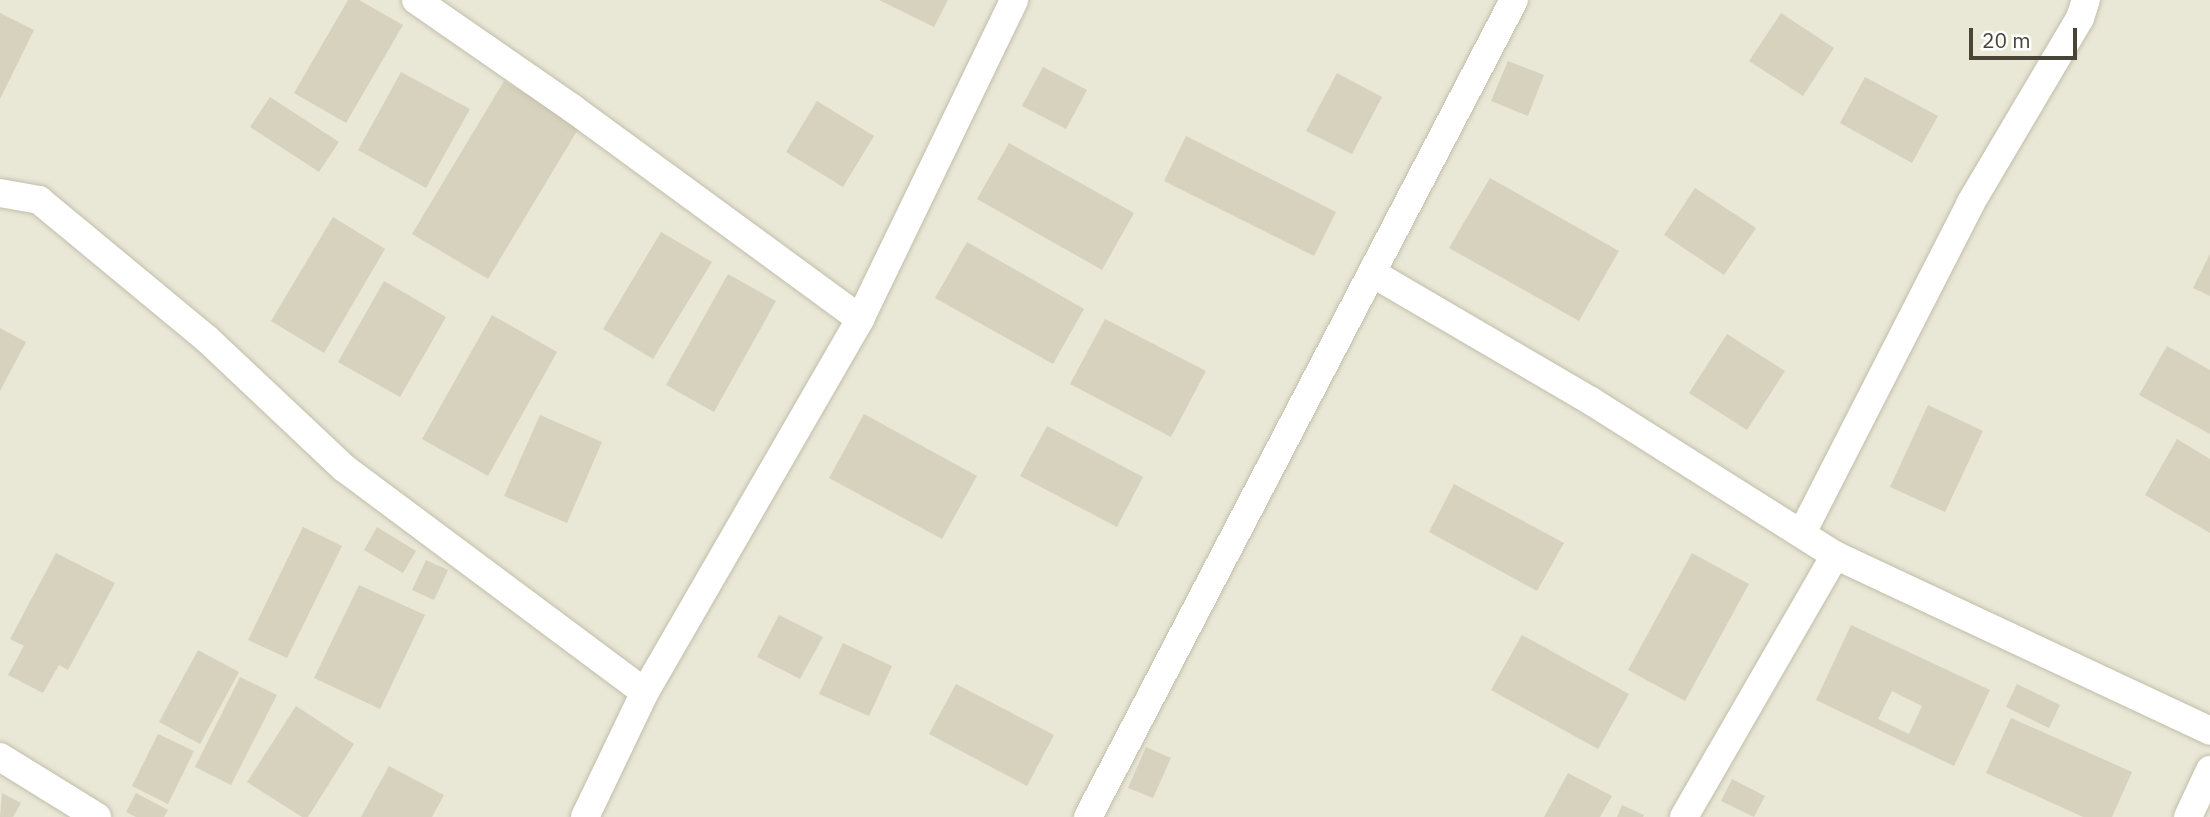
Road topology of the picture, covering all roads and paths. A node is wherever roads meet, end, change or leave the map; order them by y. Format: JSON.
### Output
{"nodes":[{"id":1,"x":416,"y":0,"type":"edge"},
{"id":2,"x":1014,"y":0,"type":"edge"},
{"id":3,"x":1514,"y":0,"type":"edge"},
{"id":4,"x":2085,"y":0,"type":"edge"},
{"id":5,"x":0,"y":193,"type":"edge"},
{"id":6,"x":1372,"y":273,"type":"junction"},
{"id":7,"x":860,"y":319,"type":"junction"},
{"id":8,"x":1802,"y":533,"type":"junction"},
{"id":9,"x":1835,"y":555,"type":"junction"},
{"id":10,"x":645,"y":692,"type":"junction"},
{"id":11,"x":2210,"y":731,"type":"edge"},
{"id":12,"x":0,"y":757,"type":"edge"},
{"id":13,"x":2210,"y":770,"type":"edge"},
{"id":14,"x":97,"y":817,"type":"edge"},
{"id":15,"x":585,"y":817,"type":"edge"},
{"id":16,"x":1088,"y":817,"type":"edge"},
{"id":17,"x":1684,"y":817,"type":"edge"},
{"id":18,"x":2188,"y":817,"type":"edge"}],
"edges":[{"from":1,"to":7,"type":"street"},
{"from":2,"to":7,"type":"street"},
{"from":3,"to":6,"type":"street"},
{"from":4,"to":8,"type":"street"},
{"from":5,"to":10,"type":"street"},
{"from":6,"to":8,"type":"street"},
{"from":6,"to":16,"type":"street"},
{"from":7,"to":10,"type":"street"},
{"from":8,"to":9,"type":"street"},
{"from":9,"to":11,"type":"street"},
{"from":9,"to":17,"type":"street"},
{"from":10,"to":15,"type":"street"},
{"from":12,"to":14,"type":"street"},
{"from":13,"to":18,"type":"street"}]}
